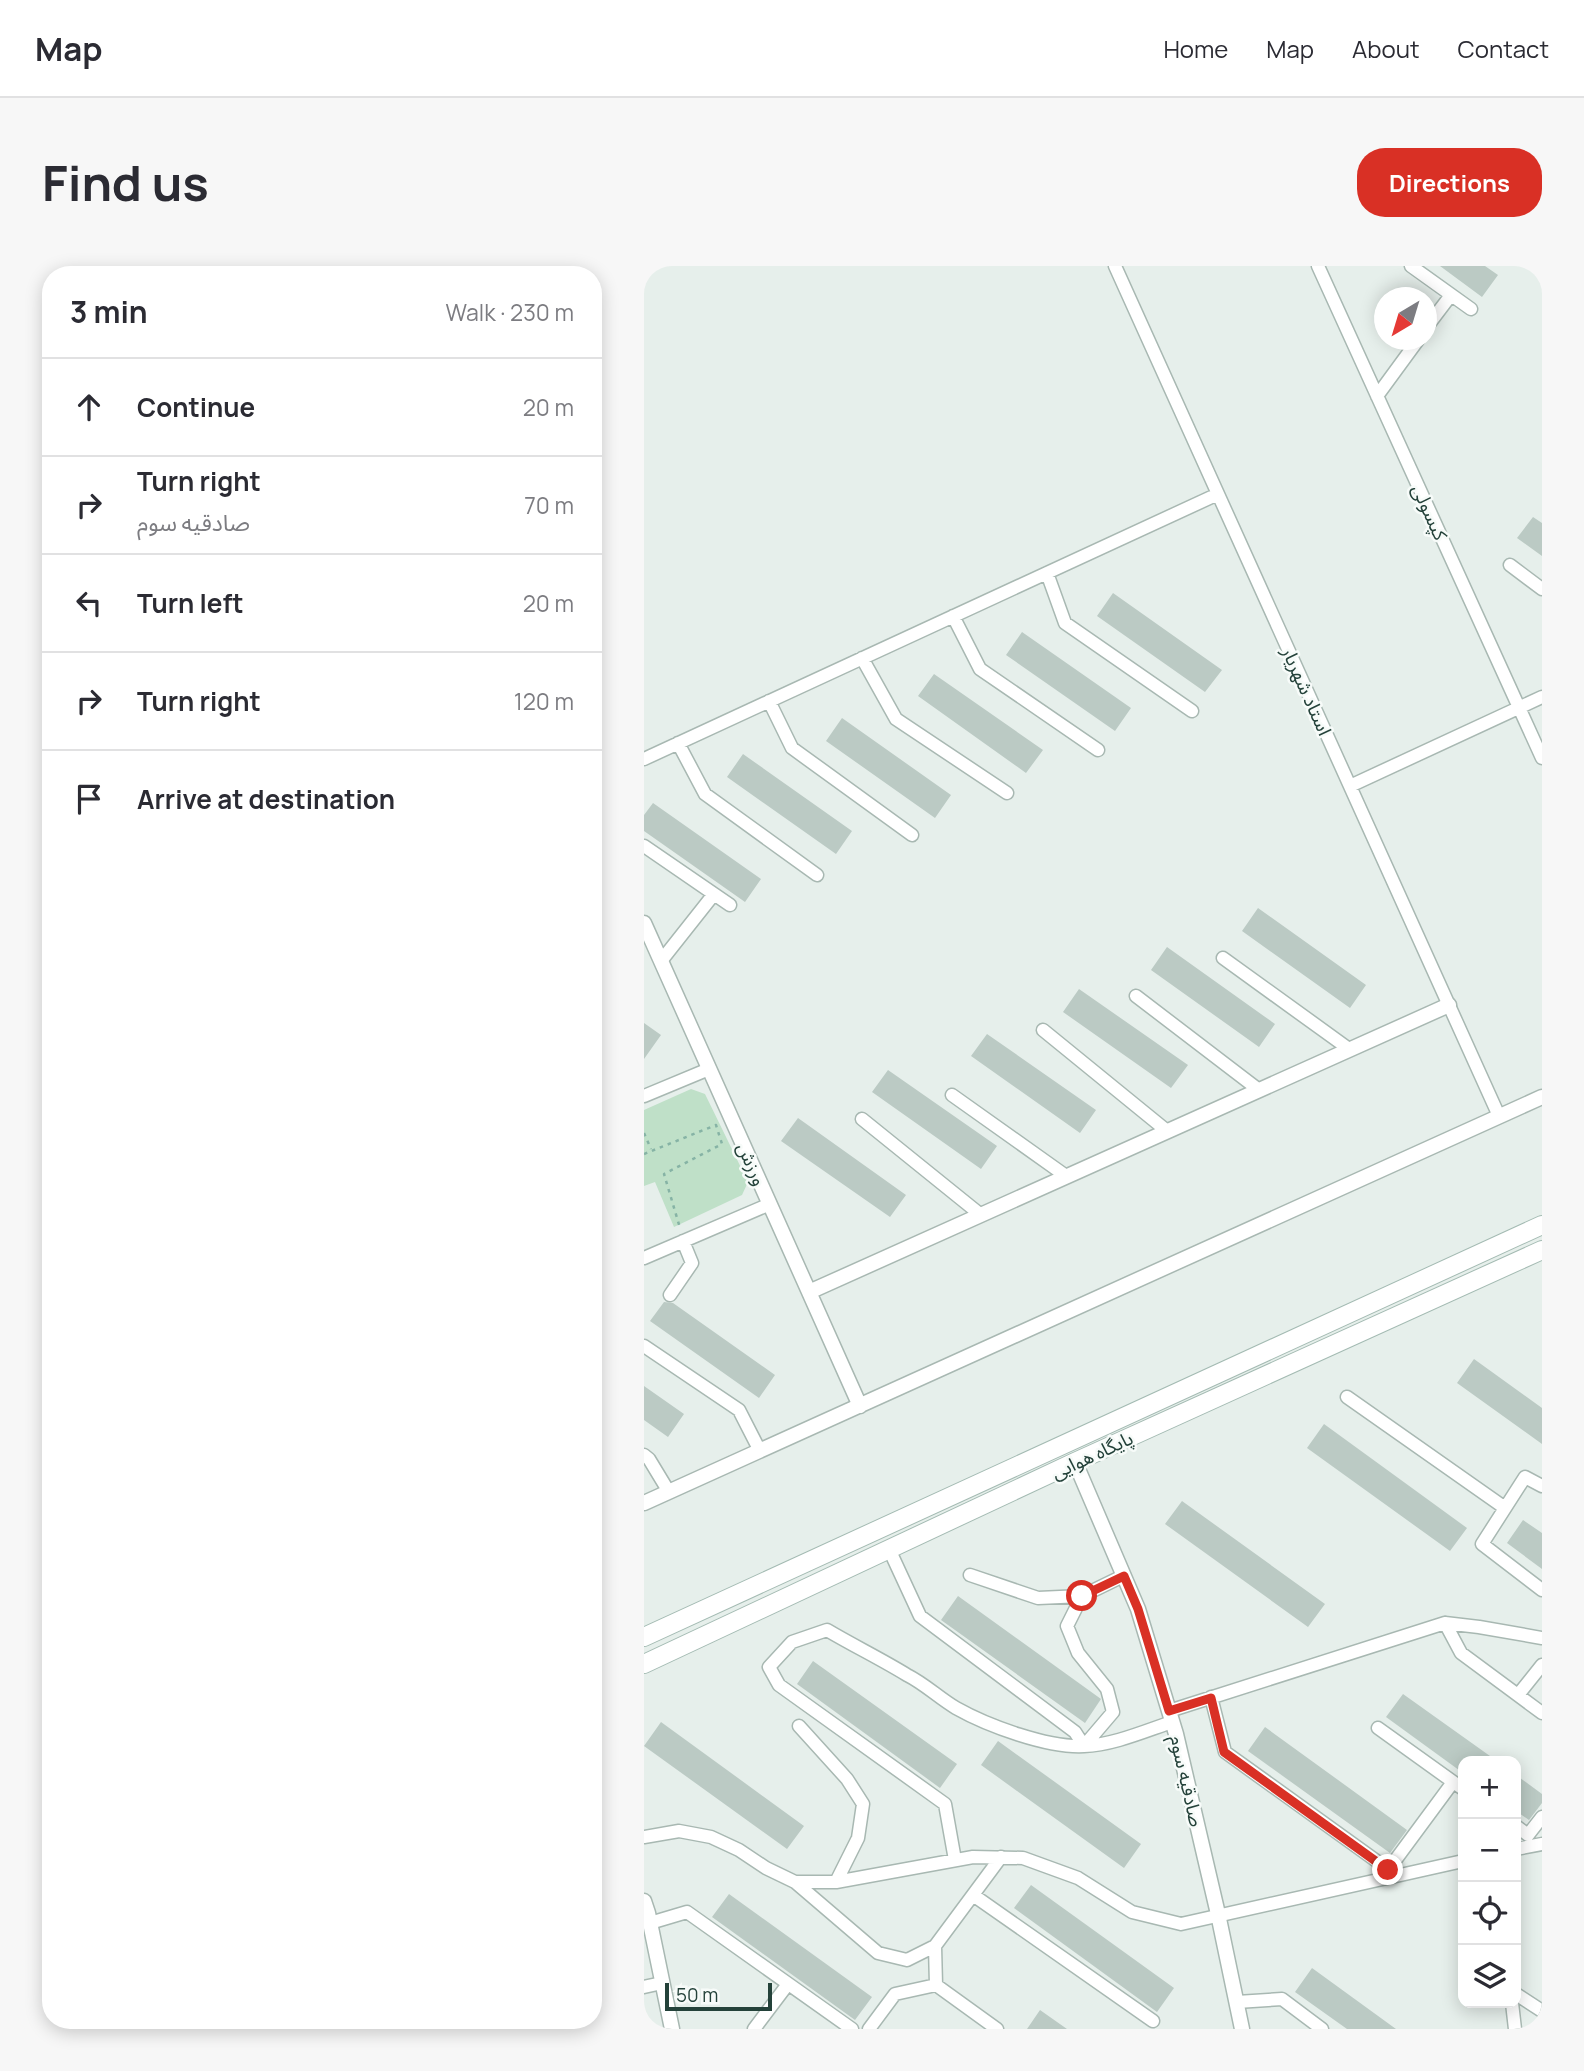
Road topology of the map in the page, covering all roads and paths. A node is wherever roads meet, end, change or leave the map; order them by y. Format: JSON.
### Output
{"nodes":[{"id":1,"x":1130,"y":266,"type":"edge"},
{"id":2,"x":1318,"y":266,"type":"edge"},
{"id":3,"x":1411,"y":266,"type":"edge"},
{"id":4,"x":1116,"y":269,"type":"edge"},
{"id":5,"x":1451,"y":295,"type":"junction"},
{"id":6,"x":1471,"y":309,"type":"dead end"},
{"id":7,"x":1437,"y":313,"type":"edge"},
{"id":8,"x":1411,"y":350,"type":"edge"},
{"id":9,"x":1377,"y":396,"type":"junction"},
{"id":10,"x":1218,"y":494,"type":"junction"},
{"id":11,"x":1510,"y":565,"type":"dead end"},
{"id":12,"x":1047,"y":573,"type":"junction"},
{"id":13,"x":1542,"y":589,"type":"edge"},
{"id":14,"x":953,"y":616,"type":"junction"},
{"id":15,"x":862,"y":658,"type":"junction"},
{"id":16,"x":1542,"y":696,"type":"edge"},
{"id":17,"x":769,"y":701,"type":"junction"},
{"id":18,"x":1519,"y":707,"type":"junction"},
{"id":19,"x":1192,"y":711,"type":"dead end"},
{"id":20,"x":678,"y":743,"type":"junction"},
{"id":21,"x":1098,"y":750,"type":"dead end"},
{"id":22,"x":1542,"y":758,"type":"edge"},
{"id":23,"x":644,"y":759,"type":"edge"},
{"id":24,"x":1350,"y":786,"type":"junction"},
{"id":25,"x":1007,"y":793,"type":"dead end"},
{"id":26,"x":912,"y":835,"type":"dead end"},
{"id":27,"x":644,"y":846,"type":"edge"},
{"id":28,"x":817,"y":875,"type":"dead end"},
{"id":29,"x":714,"y":894,"type":"junction"},
{"id":30,"x":730,"y":905,"type":"dead end"},
{"id":31,"x":644,"y":923,"type":"edge"},
{"id":32,"x":1223,"y":958,"type":"dead end"},
{"id":33,"x":661,"y":961,"type":"junction"},
{"id":34,"x":1136,"y":996,"type":"dead end"},
{"id":35,"x":1449,"y":1005,"type":"junction"},
{"id":36,"x":1042,"y":1030,"type":"dead end"},
{"id":37,"x":1349,"y":1049,"type":"junction"},
{"id":38,"x":709,"y":1069,"type":"junction"},
{"id":39,"x":1259,"y":1090,"type":"junction"},
{"id":40,"x":951,"y":1095,"type":"dead end"},
{"id":41,"x":644,"y":1096,"type":"edge"},
{"id":42,"x":1542,"y":1097,"type":"edge"},
{"id":43,"x":1499,"y":1116,"type":"junction"},
{"id":44,"x":862,"y":1119,"type":"dead end"},
{"id":45,"x":1167,"y":1131,"type":"junction"},
{"id":46,"x":644,"y":1133,"type":"edge"},
{"id":47,"x":652,"y":1150,"type":"junction"},
{"id":48,"x":644,"y":1154,"type":"edge"},
{"id":49,"x":1066,"y":1176,"type":"junction"},
{"id":50,"x":770,"y":1204,"type":"junction"},
{"id":51,"x":981,"y":1214,"type":"junction"},
{"id":52,"x":1542,"y":1225,"type":"edge"},
{"id":53,"x":684,"y":1241,"type":"junction"},
{"id":54,"x":1542,"y":1250,"type":"edge"},
{"id":55,"x":644,"y":1258,"type":"edge"},
{"id":56,"x":809,"y":1292,"type":"junction"},
{"id":57,"x":670,"y":1295,"type":"dead end"},
{"id":58,"x":644,"y":1346,"type":"edge"},
{"id":59,"x":1347,"y":1397,"type":"dead end"},
{"id":60,"x":860,"y":1406,"type":"junction"},
{"id":61,"x":1067,"y":1442,"type":"junction"},
{"id":62,"x":760,"y":1451,"type":"junction"},
{"id":63,"x":644,"y":1455,"type":"edge"},
{"id":64,"x":1076,"y":1462,"type":"junction"},
{"id":65,"x":1542,"y":1486,"type":"edge"},
{"id":66,"x":669,"y":1492,"type":"junction"},
{"id":67,"x":644,"y":1503,"type":"edge"},
{"id":68,"x":1505,"y":1508,"type":"junction"},
{"id":69,"x":889,"y":1549,"type":"junction"},
{"id":70,"x":971,"y":1575,"type":"dead end"},
{"id":71,"x":1124,"y":1576,"type":"junction"},
{"id":72,"x":1542,"y":1590,"type":"edge"},
{"id":73,"x":1082,"y":1596,"type":"junction"},
{"id":74,"x":1445,"y":1623,"type":"junction"},
{"id":75,"x":644,"y":1637,"type":"edge"},
{"id":76,"x":1542,"y":1638,"type":"edge"},
{"id":77,"x":644,"y":1664,"type":"edge"},
{"id":78,"x":1542,"y":1665,"type":"edge"},
{"id":79,"x":1518,"y":1695,"type":"junction"},
{"id":80,"x":1211,"y":1698,"type":"junction"},
{"id":81,"x":1542,"y":1713,"type":"edge"},
{"id":82,"x":1171,"y":1716,"type":"junction"},
{"id":83,"x":799,"y":1726,"type":"dead end"},
{"id":84,"x":1378,"y":1728,"type":"dead end"},
{"id":85,"x":1084,"y":1746,"type":"junction"},
{"id":86,"x":1458,"y":1785,"type":"edge"},
{"id":87,"x":1542,"y":1817,"type":"edge"},
{"id":88,"x":1521,"y":1830,"type":"edge"},
{"id":89,"x":644,"y":1837,"type":"edge"},
{"id":90,"x":1542,"y":1844,"type":"edge"},
{"id":91,"x":1521,"y":1848,"type":"edge"},
{"id":92,"x":1001,"y":1857,"type":"junction"},
{"id":93,"x":955,"y":1860,"type":"junction"},
{"id":94,"x":1458,"y":1862,"type":"edge"},
{"id":95,"x":1392,"y":1872,"type":"junction"},
{"id":96,"x":795,"y":1882,"type":"junction"},
{"id":97,"x":836,"y":1882,"type":"junction"},
{"id":98,"x":973,"y":1895,"type":"junction"},
{"id":99,"x":644,"y":1901,"type":"edge"},
{"id":100,"x":1218,"y":1914,"type":"junction"},
{"id":101,"x":650,"y":1923,"type":"junction"},
{"id":102,"x":935,"y":1946,"type":"junction"},
{"id":103,"x":662,"y":1983,"type":"junction"},
{"id":104,"x":788,"y":1984,"type":"junction"},
{"id":105,"x":936,"y":1985,"type":"junction"},
{"id":106,"x":644,"y":1987,"type":"edge"},
{"id":107,"x":1521,"y":1997,"type":"edge"},
{"id":108,"x":1237,"y":2002,"type":"junction"},
{"id":109,"x":1513,"y":2008,"type":"edge"},
{"id":110,"x":1542,"y":2011,"type":"edge"},
{"id":111,"x":1153,"y":2021,"type":"dead end"},
{"id":112,"x":672,"y":2029,"type":"edge"},
{"id":113,"x":754,"y":2029,"type":"edge"},
{"id":114,"x":852,"y":2029,"type":"edge"},
{"id":115,"x":869,"y":2029,"type":"edge"},
{"id":116,"x":997,"y":2029,"type":"edge"},
{"id":117,"x":1242,"y":2029,"type":"edge"},
{"id":118,"x":1322,"y":2029,"type":"edge"},
{"id":119,"x":1515,"y":2029,"type":"edge"}],
"edges":[{"from":1,"to":4,"type":"street"},
{"from":2,"to":9,"type":"street","name":"کپسولی"},
{"from":3,"to":5,"type":"street"},
{"from":4,"to":10,"type":"street","name":"استاد شهریار"},
{"from":5,"to":6,"type":"street"},
{"from":5,"to":7,"type":"street"},
{"from":8,"to":9,"type":"street"},
{"from":9,"to":18,"type":"street","name":"کپسولی"},
{"from":10,"to":12,"type":"street"},
{"from":10,"to":24,"type":"street","name":"استاد شهریار"},
{"from":11,"to":13,"type":"street"},
{"from":12,"to":14,"type":"street"},
{"from":12,"to":19,"type":"street"},
{"from":14,"to":15,"type":"street"},
{"from":14,"to":21,"type":"street"},
{"from":15,"to":17,"type":"street"},
{"from":15,"to":25,"type":"street"},
{"from":16,"to":18,"type":"street"},
{"from":17,"to":20,"type":"street"},
{"from":17,"to":26,"type":"street"},
{"from":18,"to":22,"type":"street","name":"کپسولی"},
{"from":18,"to":24,"type":"street"},
{"from":20,"to":23,"type":"street"},
{"from":20,"to":28,"type":"street"},
{"from":24,"to":35,"type":"street","name":"استاد شهریار"},
{"from":27,"to":29,"type":"street"},
{"from":29,"to":30,"type":"street"},
{"from":29,"to":33,"type":"street"},
{"from":31,"to":33,"type":"street","name":"ورزش"},
{"from":32,"to":37,"type":"street"},
{"from":33,"to":38,"type":"street","name":"ورزش"},
{"from":34,"to":39,"type":"street"},
{"from":35,"to":37,"type":"street"},
{"from":35,"to":43,"type":"street","name":"استاد شهریار"},
{"from":36,"to":45,"type":"street"},
{"from":37,"to":39,"type":"street"},
{"from":38,"to":41,"type":"street"},
{"from":38,"to":50,"type":"street","name":"ورزش"},
{"from":39,"to":45,"type":"street"},
{"from":40,"to":49,"type":"street"},
{"from":42,"to":43,"type":"street"},
{"from":43,"to":60,"type":"street"},
{"from":44,"to":51,"type":"street"},
{"from":45,"to":49,"type":"street"},
{"from":46,"to":47,"type":"path"},
{"from":47,"to":48,"type":"path"},
{"from":47,"to":53,"type":"path"},
{"from":49,"to":51,"type":"street"},
{"from":50,"to":53,"type":"street"},
{"from":50,"to":56,"type":"street","name":"ورزش"},
{"from":51,"to":56,"type":"street"},
{"from":52,"to":61,"type":"main road","name":"پایگاه هوایی"},
{"from":53,"to":55,"type":"street"},
{"from":53,"to":57,"type":"street"},
{"from":54,"to":64,"type":"main road","name":"پایگاه هوایی"},
{"from":56,"to":60,"type":"street","name":"ورزش"},
{"from":58,"to":62,"type":"street"},
{"from":59,"to":68,"type":"street"},
{"from":60,"to":62,"type":"street"},
{"from":61,"to":64,"type":"main road"},
{"from":61,"to":75,"type":"main road","name":"پایگاه هوایی"},
{"from":62,"to":66,"type":"street"},
{"from":63,"to":66,"type":"street"},
{"from":64,"to":69,"type":"main road","name":"پایگاه هوایی"},
{"from":64,"to":71,"type":"street","name":"صادقیه سوم"},
{"from":65,"to":68,"type":"street"},
{"from":66,"to":67,"type":"street"},
{"from":68,"to":72,"type":"street"},
{"from":69,"to":77,"type":"main road","name":"پایگاه هوایی"},
{"from":69,"to":85,"type":"street"},
{"from":70,"to":73,"type":"street"},
{"from":71,"to":73,"type":"street"},
{"from":71,"to":82,"type":"street","name":"صادقیه سوم"},
{"from":73,"to":85,"type":"street"},
{"from":74,"to":76,"type":"street"},
{"from":74,"to":79,"type":"street"},
{"from":74,"to":80,"type":"street"},
{"from":78,"to":79,"type":"street"},
{"from":79,"to":81,"type":"street"},
{"from":80,"to":82,"type":"street"},
{"from":80,"to":95,"type":"street"},
{"from":82,"to":85,"type":"street"},
{"from":82,"to":100,"type":"street","name":"صادقیه سوم"},
{"from":83,"to":97,"type":"street"},
{"from":84,"to":86,"type":"street"},
{"from":85,"to":93,"type":"street"},
{"from":86,"to":95,"type":"street"},
{"from":87,"to":88,"type":"street"},
{"from":89,"to":96,"type":"street"},
{"from":90,"to":91,"type":"street"},
{"from":92,"to":93,"type":"street"},
{"from":92,"to":98,"type":"street"},
{"from":92,"to":100,"type":"street"},
{"from":93,"to":97,"type":"street"},
{"from":94,"to":95,"type":"street"},
{"from":95,"to":100,"type":"street"},
{"from":96,"to":97,"type":"street"},
{"from":96,"to":102,"type":"street"},
{"from":98,"to":102,"type":"street"},
{"from":98,"to":111,"type":"street"},
{"from":99,"to":101,"type":"street"},
{"from":100,"to":108,"type":"street","name":"صادقیه سوم"},
{"from":101,"to":103,"type":"street"},
{"from":101,"to":104,"type":"street"},
{"from":102,"to":105,"type":"street"},
{"from":103,"to":106,"type":"street"},
{"from":103,"to":112,"type":"street"},
{"from":104,"to":113,"type":"street"},
{"from":104,"to":114,"type":"street"},
{"from":105,"to":115,"type":"street"},
{"from":105,"to":116,"type":"street"},
{"from":107,"to":110,"type":"street"},
{"from":108,"to":117,"type":"street","name":"صادقیه سوم"},
{"from":108,"to":118,"type":"street"},
{"from":109,"to":119,"type":"street"}]}
